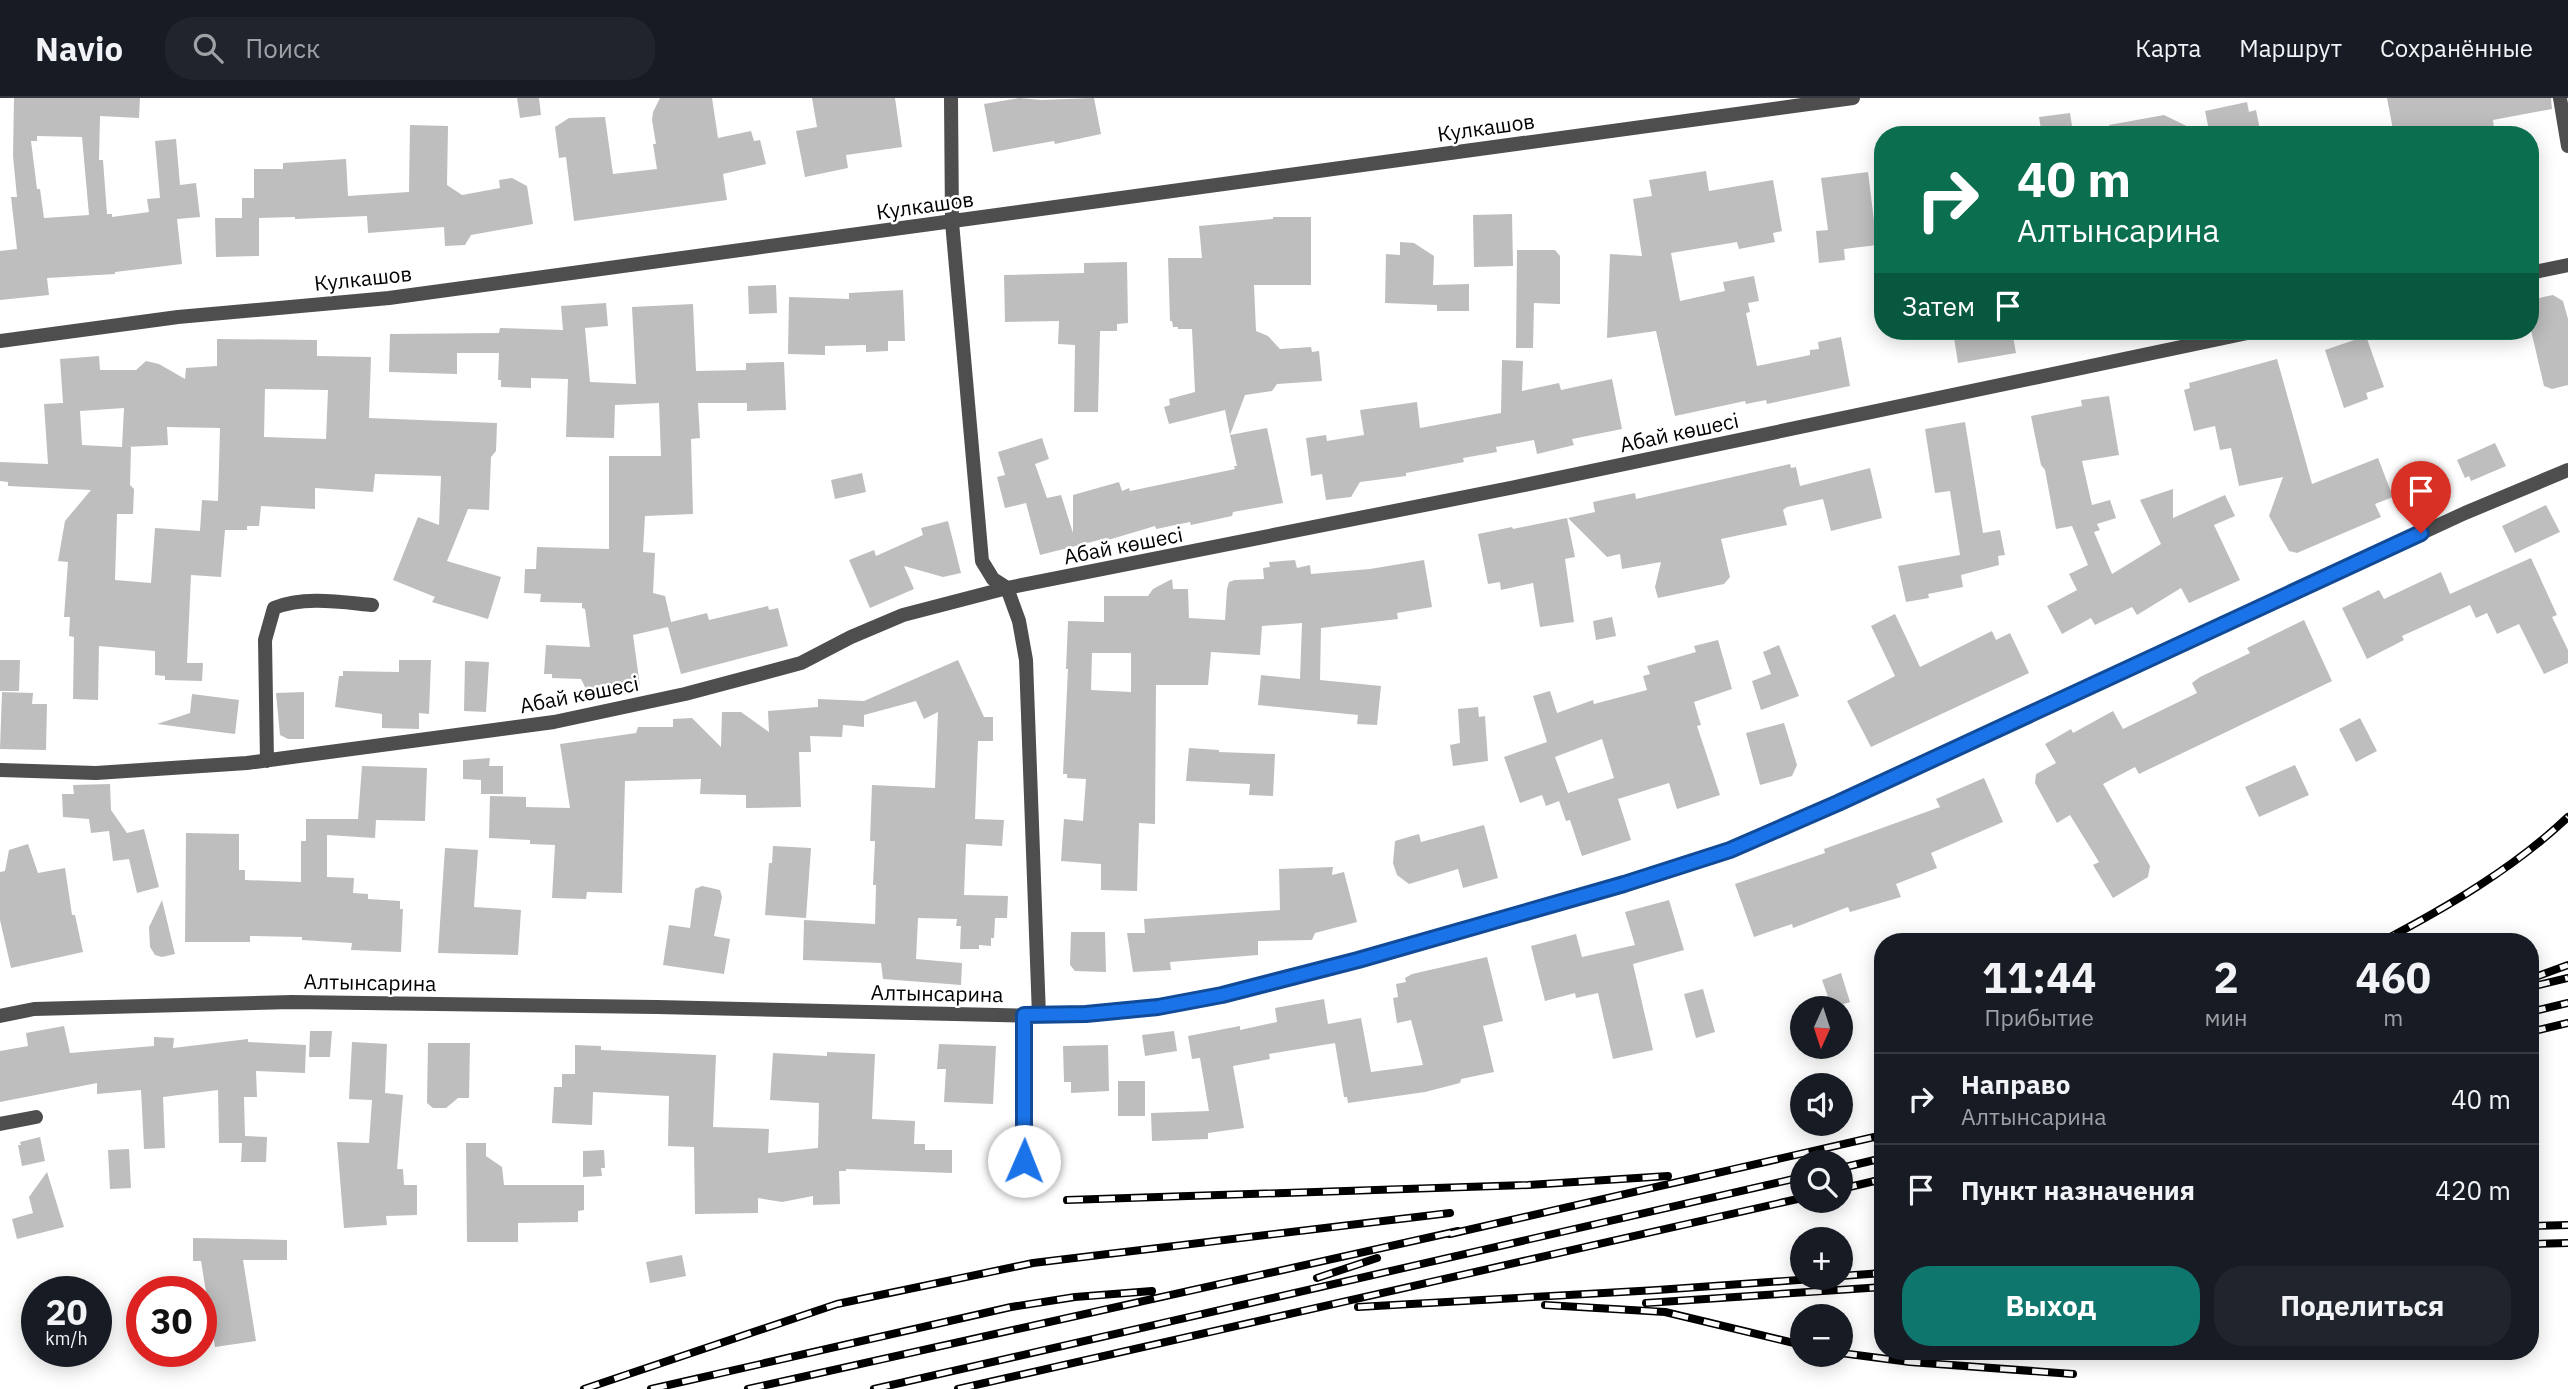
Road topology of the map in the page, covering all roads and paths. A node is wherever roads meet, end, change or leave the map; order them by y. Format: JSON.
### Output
{"nodes":[{"id":1,"x":951,"y":98,"type":"edge"},
{"id":2,"x":1853,"y":98,"type":"edge"},
{"id":3,"x":2560,"y":98,"type":"edge"},
{"id":4,"x":2568,"y":146,"type":"edge"},
{"id":5,"x":952,"y":222,"type":"junction"},
{"id":6,"x":2568,"y":265,"type":"edge"},
{"id":7,"x":2539,"y":271,"type":"edge"},
{"id":8,"x":2214,"y":340,"type":"edge"},
{"id":9,"x":0,"y":341,"type":"edge"},
{"id":10,"x":2568,"y":470,"type":"edge"},
{"id":11,"x":1007,"y":588,"type":"junction"},
{"id":12,"x":372,"y":605,"type":"dead end"},
{"id":13,"x":267,"y":761,"type":"junction"},
{"id":14,"x":0,"y":770,"type":"edge"},
{"id":15,"x":1024,"y":1015,"type":"junction"},
{"id":16,"x":0,"y":1016,"type":"edge"},
{"id":17,"x":1039,"y":1016,"type":"junction"},
{"id":18,"x":36,"y":1117,"type":"dead end"},
{"id":19,"x":0,"y":1124,"type":"edge"},
{"id":20,"x":1024,"y":1161,"type":"dead end"}],
"edges":[{"from":1,"to":5,"type":"street"},
{"from":2,"to":5,"type":"street","name":"Кулкашов"},
{"from":3,"to":4,"type":"street"},
{"from":5,"to":9,"type":"street","name":"Кулкашов"},
{"from":5,"to":11,"type":"street"},
{"from":6,"to":7,"type":"street"},
{"from":8,"to":11,"type":"street","name":"Абай көшесі"},
{"from":10,"to":17,"type":"street","name":"Алтынсарина"},
{"from":11,"to":13,"type":"street","name":"Абай көшесі"},
{"from":11,"to":17,"type":"street"},
{"from":12,"to":13,"type":"street"},
{"from":13,"to":14,"type":"street","name":"Абай көшесі"},
{"from":15,"to":16,"type":"street","name":"Алтынсарина"},
{"from":15,"to":17,"type":"street","name":"Алтынсарина"},
{"from":15,"to":20,"type":"street"},
{"from":18,"to":19,"type":"street"}]}
